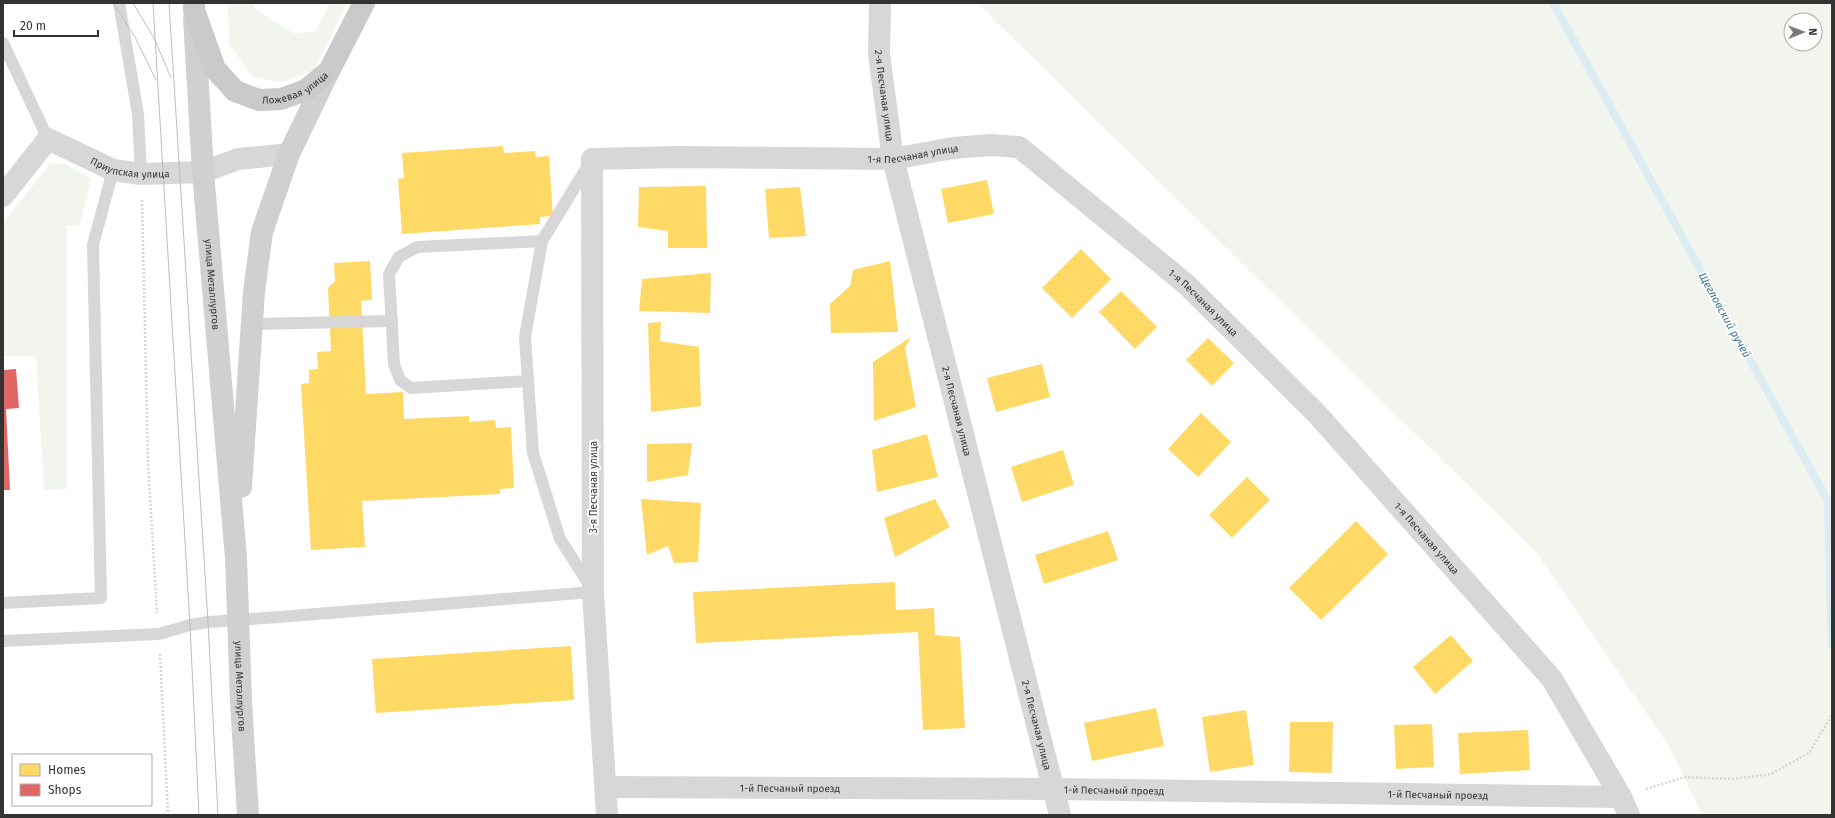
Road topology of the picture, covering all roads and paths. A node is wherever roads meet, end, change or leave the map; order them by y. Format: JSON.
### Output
{"nodes":[{"id":1,"x":119,"y":3,"type":"edge"},
{"id":2,"x":364,"y":3,"type":"edge"},
{"id":3,"x":880,"y":3,"type":"edge"},
{"id":4,"x":194,"y":7,"type":"edge"},
{"id":5,"x":3,"y":43,"type":"edge"},
{"id":6,"x":328,"y":71,"type":"junction"},
{"id":7,"x":48,"y":139,"type":"junction"},
{"id":8,"x":289,"y":154,"type":"junction"},
{"id":9,"x":592,"y":159,"type":"junction"},
{"id":10,"x":893,"y":159,"type":"junction"},
{"id":11,"x":112,"y":170,"type":"junction"},
{"id":12,"x":203,"y":172,"type":"junction"},
{"id":13,"x":141,"y":174,"type":"junction"},
{"id":14,"x":3,"y":196,"type":"edge"},
{"id":15,"x":542,"y":241,"type":"junction"},
{"id":16,"x":392,"y":321,"type":"junction"},
{"id":17,"x":252,"y":324,"type":"junction"},
{"id":18,"x":528,"y":381,"type":"junction"},
{"id":19,"x":236,"y":558,"type":"junction"},
{"id":20,"x":593,"y":591,"type":"junction"},
{"id":21,"x":3,"y":603,"type":"edge"},
{"id":22,"x":238,"y":619,"type":"junction"},
{"id":23,"x":159,"y":634,"type":"junction"},
{"id":24,"x":3,"y":641,"type":"edge"},
{"id":25,"x":1832,"y":715,"type":"edge"},
{"id":26,"x":606,"y":786,"type":"junction"},
{"id":27,"x":1052,"y":789,"type":"junction"},
{"id":28,"x":1625,"y":806,"type":"edge"},
{"id":29,"x":168,"y":815,"type":"edge"},
{"id":30,"x":248,"y":815,"type":"edge"},
{"id":31,"x":607,"y":815,"type":"edge"},
{"id":32,"x":1060,"y":815,"type":"edge"}],
"edges":[{"from":1,"to":13,"type":"lane"},
{"from":2,"to":6,"type":"main road","name":"Ложевая улица"},
{"from":3,"to":10,"type":"street","name":"2-я Песчаная улица"},
{"from":4,"to":6,"type":"main road","name":"Ложевая улица"},
{"from":4,"to":12,"type":"main road","name":"улица Металлургов"},
{"from":5,"to":7,"type":"lane"},
{"from":6,"to":8,"type":"main road","name":"улица Металлургов"},
{"from":7,"to":11,"type":"street","name":"Приупская улица"},
{"from":7,"to":14,"type":"street"},
{"from":8,"to":12,"type":"street","name":"Приупская улица"},
{"from":8,"to":17,"type":"main road","name":"улица Металлургов"},
{"from":9,"to":10,"type":"street","name":"1-я Песчаная улица"},
{"from":9,"to":15,"type":"lane"},
{"from":9,"to":20,"type":"street","name":"3-я Песчаная улица"},
{"from":10,"to":27,"type":"street","name":"2-я Песчаная улица"},
{"from":10,"to":28,"type":"street","name":"1-я Песчаная улица"},
{"from":11,"to":13,"type":"street","name":"Приупская улица"},
{"from":11,"to":21,"type":"lane"},
{"from":12,"to":13,"type":"street","name":"Приупская улица"},
{"from":12,"to":19,"type":"main road","name":"улица Металлургов"},
{"from":13,"to":23,"type":"path"},
{"from":15,"to":16,"type":"lane"},
{"from":15,"to":18,"type":"lane"},
{"from":16,"to":17,"type":"lane"},
{"from":16,"to":18,"type":"lane"},
{"from":17,"to":19,"type":"main road","name":"улица Металлургов"},
{"from":18,"to":20,"type":"lane"},
{"from":19,"to":22,"type":"main road","name":"улица Металлургов"},
{"from":20,"to":22,"type":"lane"},
{"from":20,"to":26,"type":"street","name":"3-я Песчаная улица"},
{"from":22,"to":23,"type":"lane"},
{"from":22,"to":30,"type":"main road","name":"улица Металлургов"},
{"from":23,"to":24,"type":"lane"},
{"from":23,"to":29,"type":"path"},
{"from":25,"to":28,"type":"path"},
{"from":26,"to":27,"type":"street","name":"1-й Песчаный проезд"},
{"from":26,"to":31,"type":"street","name":"3-я Песчаная улица"},
{"from":27,"to":28,"type":"street","name":"1-й Песчаный проезд"},
{"from":27,"to":32,"type":"street","name":"2-я Песчаная улица"}]}
